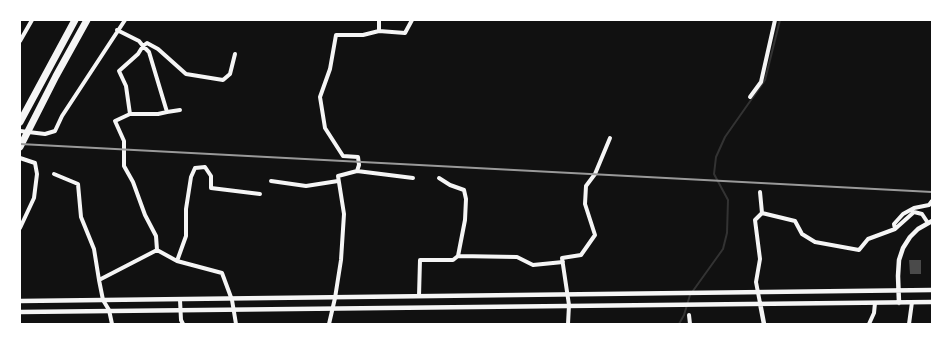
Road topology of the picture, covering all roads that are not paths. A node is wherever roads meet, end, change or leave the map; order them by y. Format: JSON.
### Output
{"nodes":[{"id":1,"x":32,"y":20,"type":"edge"},
{"id":2,"x":75,"y":20,"type":"edge"},
{"id":3,"x":87,"y":20,"type":"edge"},
{"id":4,"x":125,"y":20,"type":"edge"},
{"id":5,"x":379,"y":20,"type":"edge"},
{"id":6,"x":412,"y":20,"type":"edge"},
{"id":7,"x":775,"y":20,"type":"edge"},
{"id":8,"x":117,"y":30,"type":"junction"},
{"id":9,"x":379,"y":31,"type":"junction"},
{"id":10,"x":20,"y":41,"type":"edge"},
{"id":11,"x":143,"y":46,"type":"junction"},
{"id":12,"x":235,"y":54,"type":"dead end"},
{"id":13,"x":750,"y":97,"type":"dead end"},
{"id":14,"x":180,"y":110,"type":"dead end"},
{"id":15,"x":167,"y":112,"type":"junction"},
{"id":16,"x":130,"y":114,"type":"junction"},
{"id":17,"x":20,"y":122,"type":"edge"},
{"id":18,"x":20,"y":132,"type":"edge"},
{"id":19,"x":610,"y":138,"type":"dead end"},
{"id":20,"x":20,"y":147,"type":"edge"},
{"id":21,"x":20,"y":158,"type":"edge"},
{"id":22,"x":357,"y":171,"type":"junction"},
{"id":23,"x":54,"y":174,"type":"dead end"},
{"id":24,"x":413,"y":178,"type":"dead end"},
{"id":25,"x":439,"y":178,"type":"dead end"},
{"id":26,"x":271,"y":181,"type":"dead end"},
{"id":27,"x":338,"y":181,"type":"junction"},
{"id":28,"x":760,"y":192,"type":"dead end"},
{"id":29,"x":260,"y":194,"type":"dead end"},
{"id":30,"x":932,"y":201,"type":"edge"},
{"id":31,"x":762,"y":213,"type":"junction"},
{"id":32,"x":930,"y":222,"type":"edge"},
{"id":33,"x":20,"y":228,"type":"edge"},
{"id":34,"x":895,"y":229,"type":"junction"},
{"id":35,"x":157,"y":250,"type":"junction"},
{"id":36,"x":458,"y":256,"type":"junction"},
{"id":37,"x":177,"y":261,"type":"junction"},
{"id":38,"x":563,"y":262,"type":"junction"},
{"id":39,"x":99,"y":280,"type":"junction"},
{"id":40,"x":932,"y":290,"type":"edge"},
{"id":41,"x":899,"y":291,"type":"junction"},
{"id":42,"x":758,"y":293,"type":"junction"},
{"id":43,"x":567,"y":294,"type":"junction"},
{"id":44,"x":419,"y":296,"type":"junction"},
{"id":45,"x":335,"y":298,"type":"junction"},
{"id":46,"x":103,"y":300,"type":"junction"},
{"id":47,"x":180,"y":300,"type":"junction"},
{"id":48,"x":232,"y":300,"type":"junction"},
{"id":49,"x":20,"y":301,"type":"edge"},
{"id":50,"x":912,"y":302,"type":"junction"},
{"id":51,"x":932,"y":302,"type":"edge"},
{"id":52,"x":760,"y":303,"type":"junction"},
{"id":53,"x":875,"y":303,"type":"junction"},
{"id":54,"x":899,"y":303,"type":"junction"},
{"id":55,"x":569,"y":305,"type":"junction"},
{"id":56,"x":333,"y":309,"type":"junction"},
{"id":57,"x":109,"y":310,"type":"junction"},
{"id":58,"x":234,"y":310,"type":"junction"},
{"id":59,"x":180,"y":311,"type":"junction"},
{"id":60,"x":20,"y":312,"type":"edge"},
{"id":61,"x":689,"y":315,"type":"dead end"},
{"id":62,"x":112,"y":324,"type":"edge"},
{"id":63,"x":183,"y":324,"type":"edge"},
{"id":64,"x":236,"y":324,"type":"edge"},
{"id":65,"x":329,"y":324,"type":"edge"},
{"id":66,"x":568,"y":324,"type":"edge"},
{"id":67,"x":690,"y":324,"type":"edge"},
{"id":68,"x":764,"y":324,"type":"edge"},
{"id":69,"x":869,"y":324,"type":"edge"},
{"id":70,"x":909,"y":324,"type":"edge"}],
"edges":[{"from":1,"to":10,"type":"street"},
{"from":2,"to":17,"type":"highway"},
{"from":3,"to":20,"type":"highway"},
{"from":4,"to":8,"type":"street"},
{"from":5,"to":9,"type":"street"},
{"from":6,"to":9,"type":"street"},
{"from":7,"to":13,"type":"street"},
{"from":8,"to":11,"type":"street"},
{"from":8,"to":18,"type":"street"},
{"from":9,"to":22,"type":"street"},
{"from":11,"to":12,"type":"street"},
{"from":11,"to":15,"type":"street"},
{"from":11,"to":16,"type":"street"},
{"from":14,"to":15,"type":"street"},
{"from":15,"to":16,"type":"street"},
{"from":16,"to":35,"type":"street"},
{"from":19,"to":38,"type":"street"},
{"from":21,"to":33,"type":"street"},
{"from":22,"to":24,"type":"street"},
{"from":22,"to":27,"type":"street"},
{"from":23,"to":39,"type":"street"},
{"from":25,"to":36,"type":"street"},
{"from":26,"to":27,"type":"street"},
{"from":27,"to":45,"type":"street"},
{"from":28,"to":31,"type":"street"},
{"from":29,"to":37,"type":"street"},
{"from":30,"to":34,"type":"street"},
{"from":31,"to":34,"type":"street"},
{"from":31,"to":42,"type":"street"},
{"from":32,"to":34,"type":"street"},
{"from":32,"to":41,"type":"street"},
{"from":35,"to":37,"type":"street"},
{"from":35,"to":39,"type":"street"},
{"from":36,"to":38,"type":"street"},
{"from":36,"to":44,"type":"street"},
{"from":37,"to":48,"type":"street"},
{"from":38,"to":43,"type":"street"},
{"from":39,"to":46,"type":"street"},
{"from":40,"to":41,"type":"street"},
{"from":41,"to":42,"type":"street"},
{"from":41,"to":54,"type":"street"},
{"from":42,"to":43,"type":"street"},
{"from":42,"to":52,"type":"street"},
{"from":43,"to":44,"type":"street"},
{"from":43,"to":55,"type":"street"},
{"from":44,"to":45,"type":"street"},
{"from":45,"to":48,"type":"street"},
{"from":45,"to":56,"type":"street"},
{"from":46,"to":47,"type":"street"},
{"from":46,"to":49,"type":"street"},
{"from":46,"to":57,"type":"street"},
{"from":47,"to":48,"type":"street"},
{"from":47,"to":59,"type":"street"},
{"from":48,"to":58,"type":"street"},
{"from":50,"to":51,"type":"street"},
{"from":50,"to":54,"type":"street"},
{"from":50,"to":70,"type":"street"},
{"from":52,"to":53,"type":"street"},
{"from":52,"to":55,"type":"street"},
{"from":52,"to":68,"type":"street"},
{"from":53,"to":54,"type":"street"},
{"from":53,"to":69,"type":"street"},
{"from":55,"to":56,"type":"street"},
{"from":55,"to":66,"type":"street"},
{"from":56,"to":58,"type":"street"},
{"from":56,"to":65,"type":"street"},
{"from":57,"to":59,"type":"street"},
{"from":57,"to":60,"type":"street"},
{"from":57,"to":62,"type":"street"},
{"from":58,"to":59,"type":"street"},
{"from":58,"to":64,"type":"street"},
{"from":59,"to":63,"type":"street"},
{"from":61,"to":67,"type":"street"}]}
